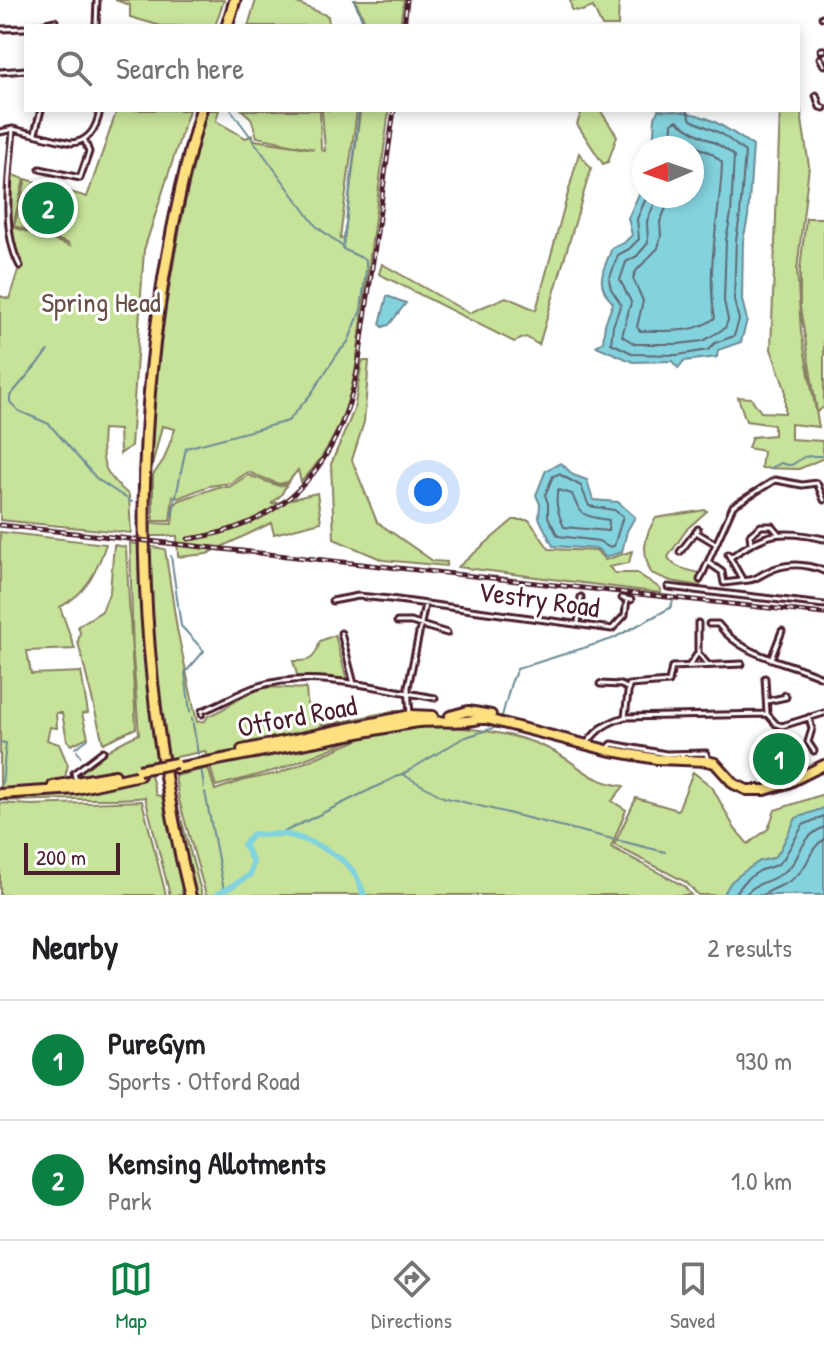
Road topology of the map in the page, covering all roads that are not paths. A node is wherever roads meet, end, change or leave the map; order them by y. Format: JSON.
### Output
{"nodes":[{"id":1,"x":232,"y":0,"type":"edge"},
{"id":2,"x":98,"y":1,"type":"edge"},
{"id":3,"x":55,"y":21,"type":"dead end"},
{"id":4,"x":42,"y":24,"type":"edge"},
{"id":5,"x":96,"y":24,"type":"edge"},
{"id":6,"x":225,"y":24,"type":"edge"},
{"id":7,"x":24,"y":28,"type":"edge"},
{"id":8,"x":0,"y":29,"type":"edge"},
{"id":9,"x":820,"y":58,"type":"dead end"},
{"id":10,"x":824,"y":65,"type":"edge"},
{"id":11,"x":24,"y":70,"type":"edge"},
{"id":12,"x":0,"y":72,"type":"edge"},
{"id":13,"x":816,"y":95,"type":"dead end"},
{"id":14,"x":824,"y":108,"type":"edge"},
{"id":15,"x":40,"y":112,"type":"edge"},
{"id":16,"x":99,"y":112,"type":"edge"},
{"id":17,"x":198,"y":112,"type":"edge"},
{"id":18,"x":13,"y":129,"type":"junction"},
{"id":19,"x":0,"y":132,"type":"edge"},
{"id":20,"x":35,"y":134,"type":"junction"},
{"id":21,"x":84,"y":140,"type":"junction"},
{"id":22,"x":40,"y":169,"type":"dead end"},
{"id":23,"x":20,"y":266,"type":"dead end"},
{"id":24,"x":824,"y":500,"type":"edge"},
{"id":25,"x":778,"y":533,"type":"junction"},
{"id":26,"x":824,"y":539,"type":"edge"},
{"id":27,"x":751,"y":543,"type":"junction"},
{"id":28,"x":716,"y":544,"type":"junction"},
{"id":29,"x":680,"y":552,"type":"dead end"},
{"id":30,"x":708,"y":563,"type":"junction"},
{"id":31,"x":824,"y":571,"type":"edge"},
{"id":32,"x":742,"y":579,"type":"junction"},
{"id":33,"x":700,"y":580,"type":"dead end"},
{"id":34,"x":668,"y":587,"type":"dead end"},
{"id":35,"x":581,"y":597,"type":"dead end"},
{"id":36,"x":627,"y":599,"type":"dead end"},
{"id":37,"x":332,"y":601,"type":"dead end"},
{"id":38,"x":425,"y":604,"type":"junction"},
{"id":39,"x":824,"y":605,"type":"edge"},
{"id":40,"x":397,"y":622,"type":"dead end"},
{"id":41,"x":578,"y":623,"type":"junction"},
{"id":42,"x":698,"y":623,"type":"dead end"},
{"id":43,"x":709,"y":624,"type":"dead end"},
{"id":44,"x":421,"y":626,"type":"junction"},
{"id":45,"x":782,"y":631,"type":"dead end"},
{"id":46,"x":341,"y":633,"type":"dead end"},
{"id":47,"x":447,"y":633,"type":"dead end"},
{"id":48,"x":698,"y":653,"type":"junction"},
{"id":49,"x":771,"y":659,"type":"junction"},
{"id":50,"x":742,"y":664,"type":"dead end"},
{"id":51,"x":708,"y":665,"type":"junction"},
{"id":52,"x":689,"y":666,"type":"junction"},
{"id":53,"x":765,"y":678,"type":"dead end"},
{"id":54,"x":824,"y":678,"type":"edge"},
{"id":55,"x":354,"y":684,"type":"junction"},
{"id":56,"x":600,"y":684,"type":"dead end"},
{"id":57,"x":627,"y":688,"type":"junction"},
{"id":58,"x":409,"y":694,"type":"junction"},
{"id":59,"x":785,"y":695,"type":"dead end"},
{"id":60,"x":435,"y":698,"type":"dead end"},
{"id":61,"x":767,"y":701,"type":"junction"},
{"id":62,"x":824,"y":713,"type":"edge"},
{"id":63,"x":202,"y":714,"type":"dead end"},
{"id":64,"x":767,"y":714,"type":"junction"},
{"id":65,"x":625,"y":717,"type":"junction"},
{"id":66,"x":809,"y":717,"type":"junction"},
{"id":67,"x":411,"y":719,"type":"junction"},
{"id":68,"x":587,"y":744,"type":"junction"},
{"id":69,"x":103,"y":751,"type":"dead end"},
{"id":70,"x":814,"y":751,"type":"dead end"},
{"id":71,"x":824,"y":765,"type":"edge"},
{"id":72,"x":76,"y":786,"type":"junction"},
{"id":73,"x":0,"y":793,"type":"edge"},
{"id":74,"x":186,"y":893,"type":"edge"}],
"edges":[{"from":1,"to":6,"type":"highway"},
{"from":2,"to":5,"type":"street"},
{"from":3,"to":4,"type":"street"},
{"from":7,"to":8,"type":"street"},
{"from":9,"to":10,"type":"street"},
{"from":11,"to":12,"type":"street"},
{"from":13,"to":14,"type":"street"},
{"from":15,"to":20,"type":"street"},
{"from":16,"to":21,"type":"street"},
{"from":17,"to":74,"type":"highway"},
{"from":18,"to":19,"type":"street"},
{"from":18,"to":20,"type":"street"},
{"from":18,"to":23,"type":"street"},
{"from":20,"to":21,"type":"street"},
{"from":21,"to":22,"type":"street"},
{"from":24,"to":28,"type":"street"},
{"from":25,"to":26,"type":"street"},
{"from":25,"to":27,"type":"street"},
{"from":25,"to":27,"type":"street"},
{"from":27,"to":32,"type":"street"},
{"from":28,"to":29,"type":"street"},
{"from":28,"to":30,"type":"street"},
{"from":30,"to":32,"type":"street"},
{"from":30,"to":33,"type":"street"},
{"from":31,"to":32,"type":"street"},
{"from":34,"to":39,"type":"street"},
{"from":35,"to":41,"type":"street"},
{"from":36,"to":41,"type":"street","name":"Vestry Road"},
{"from":37,"to":38,"type":"street","name":"Vestry Road"},
{"from":38,"to":41,"type":"street","name":"Vestry Road"},
{"from":38,"to":44,"type":"street"},
{"from":40,"to":44,"type":"street"},
{"from":42,"to":48,"type":"street"},
{"from":43,"to":49,"type":"street"},
{"from":44,"to":47,"type":"street"},
{"from":44,"to":58,"type":"street"},
{"from":45,"to":49,"type":"street"},
{"from":46,"to":55,"type":"street"},
{"from":48,"to":51,"type":"street"},
{"from":48,"to":52,"type":"street"},
{"from":49,"to":54,"type":"street"},
{"from":50,"to":51,"type":"street"},
{"from":51,"to":52,"type":"street"},
{"from":52,"to":57,"type":"street"},
{"from":53,"to":61,"type":"street"},
{"from":55,"to":58,"type":"street"},
{"from":55,"to":63,"type":"street"},
{"from":56,"to":57,"type":"street"},
{"from":57,"to":65,"type":"street"},
{"from":58,"to":60,"type":"street"},
{"from":58,"to":67,"type":"street"},
{"from":59,"to":61,"type":"street"},
{"from":61,"to":64,"type":"street"},
{"from":62,"to":66,"type":"street"},
{"from":64,"to":65,"type":"street"},
{"from":64,"to":66,"type":"street"},
{"from":65,"to":68,"type":"street"},
{"from":66,"to":70,"type":"street"},
{"from":67,"to":68,"type":"main road","name":"Otford Road"},
{"from":67,"to":72,"type":"main road","name":"Otford Road","bridge":true},
{"from":68,"to":71,"type":"main road","name":"Otford Road"},
{"from":69,"to":72,"type":"street"},
{"from":72,"to":73,"type":"main road","name":"Otford Road"}]}
